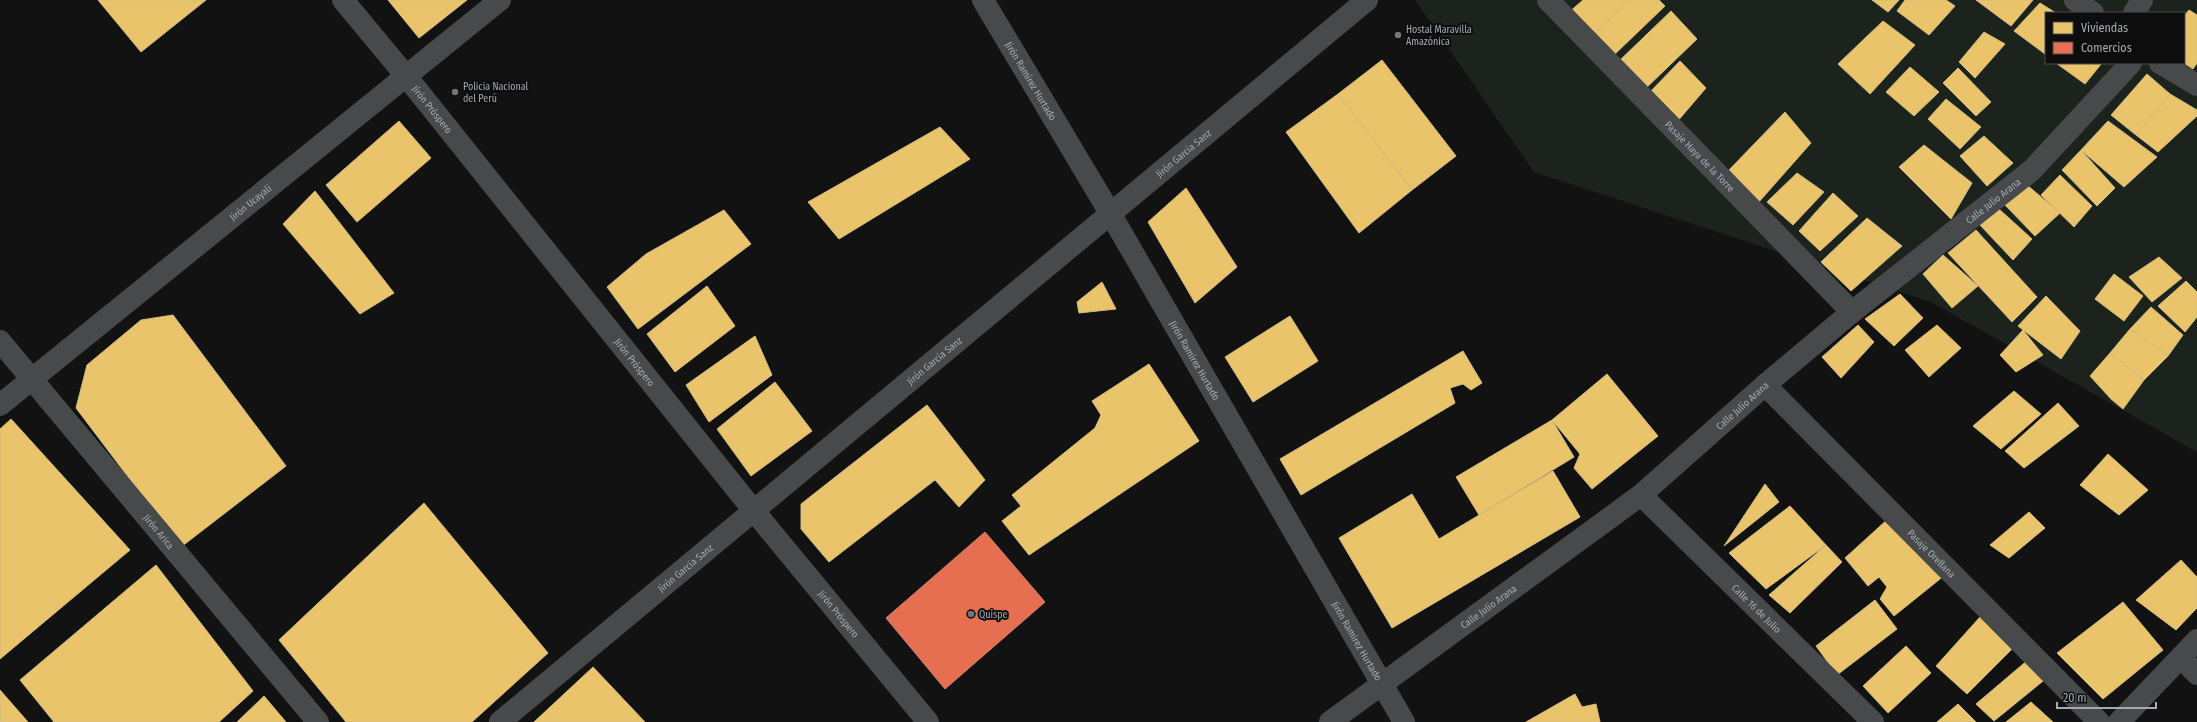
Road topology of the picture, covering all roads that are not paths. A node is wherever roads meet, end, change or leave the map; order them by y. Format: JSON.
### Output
{"nodes":[{"id":1,"x":343,"y":0,"type":"edge"},
{"id":2,"x":500,"y":0,"type":"edge"},
{"id":3,"x":983,"y":0,"type":"edge"},
{"id":4,"x":1368,"y":0,"type":"edge"},
{"id":5,"x":1548,"y":0,"type":"edge"},
{"id":6,"x":2075,"y":0,"type":"edge"},
{"id":7,"x":2142,"y":0,"type":"edge"},
{"id":8,"x":2092,"y":12,"type":"edge"},
{"id":9,"x":2135,"y":12,"type":"edge"},
{"id":10,"x":2130,"y":64,"type":"edge"},
{"id":11,"x":2162,"y":64,"type":"edge"},
{"id":12,"x":406,"y":76,"type":"junction"},
{"id":13,"x":2197,"y":85,"type":"edge"},
{"id":14,"x":1110,"y":213,"type":"junction"},
{"id":15,"x":1852,"y":312,"type":"junction"},
{"id":16,"x":0,"y":341,"type":"edge"},
{"id":17,"x":31,"y":378,"type":"junction"},
{"id":18,"x":1765,"y":385,"type":"junction"},
{"id":19,"x":0,"y":405,"type":"edge"},
{"id":20,"x":1641,"y":496,"type":"junction"},
{"id":21,"x":754,"y":511,"type":"junction"},
{"id":22,"x":2197,"y":640,"type":"edge"},
{"id":23,"x":2181,"y":658,"type":"junction"},
{"id":24,"x":2197,"y":674,"type":"edge"},
{"id":25,"x":1382,"y":686,"type":"junction"},
{"id":26,"x":318,"y":722,"type":"edge"},
{"id":27,"x":500,"y":722,"type":"edge"},
{"id":28,"x":928,"y":722,"type":"edge"},
{"id":29,"x":1330,"y":722,"type":"edge"},
{"id":30,"x":1404,"y":722,"type":"edge"},
{"id":31,"x":1873,"y":722,"type":"edge"},
{"id":32,"x":2099,"y":722,"type":"edge"},
{"id":33,"x":2119,"y":722,"type":"edge"}],
"edges":[{"from":1,"to":12,"type":"street","name":"Jirón Próspero"},
{"from":2,"to":12,"type":"street","name":"Jirón Ucayali"},
{"from":3,"to":14,"type":"street","name":"Jirón Ramírez Hurtado"},
{"from":4,"to":14,"type":"street","name":"Jirón García Sanz"},
{"from":5,"to":15,"type":"street","name":"Pasaje Haya de la Torre"},
{"from":6,"to":8,"type":"street"},
{"from":7,"to":9,"type":"street"},
{"from":10,"to":15,"type":"street","name":"Calle Julio Arana"},
{"from":11,"to":13,"type":"street"},
{"from":12,"to":17,"type":"street","name":"Jirón Ucayali"},
{"from":12,"to":21,"type":"street","name":"Jirón Próspero"},
{"from":14,"to":21,"type":"street","name":"Jirón García Sanz"},
{"from":14,"to":25,"type":"street","name":"Jirón Ramírez Hurtado"},
{"from":15,"to":18,"type":"street","name":"Calle Julio Arana"},
{"from":16,"to":17,"type":"street","name":"Jirón Arica"},
{"from":17,"to":19,"type":"street","name":"Jirón Ucayali"},
{"from":17,"to":26,"type":"street","name":"Jirón Arica"},
{"from":18,"to":20,"type":"street","name":"Calle Julio Arana"},
{"from":18,"to":32,"type":"street","name":"Pasaje Orellana"},
{"from":20,"to":25,"type":"street","name":"Calle Julio Arana"},
{"from":20,"to":31,"type":"street","name":"Calle 16 de Julio"},
{"from":21,"to":27,"type":"street","name":"Jirón García Sanz"},
{"from":21,"to":28,"type":"street","name":"Jirón Próspero"},
{"from":22,"to":23,"type":"street"},
{"from":23,"to":24,"type":"street"},
{"from":23,"to":33,"type":"street"},
{"from":25,"to":29,"type":"street","name":"Calle Julio Arana"},
{"from":25,"to":30,"type":"street","name":"Jirón Ramírez Hurtado"}]}
